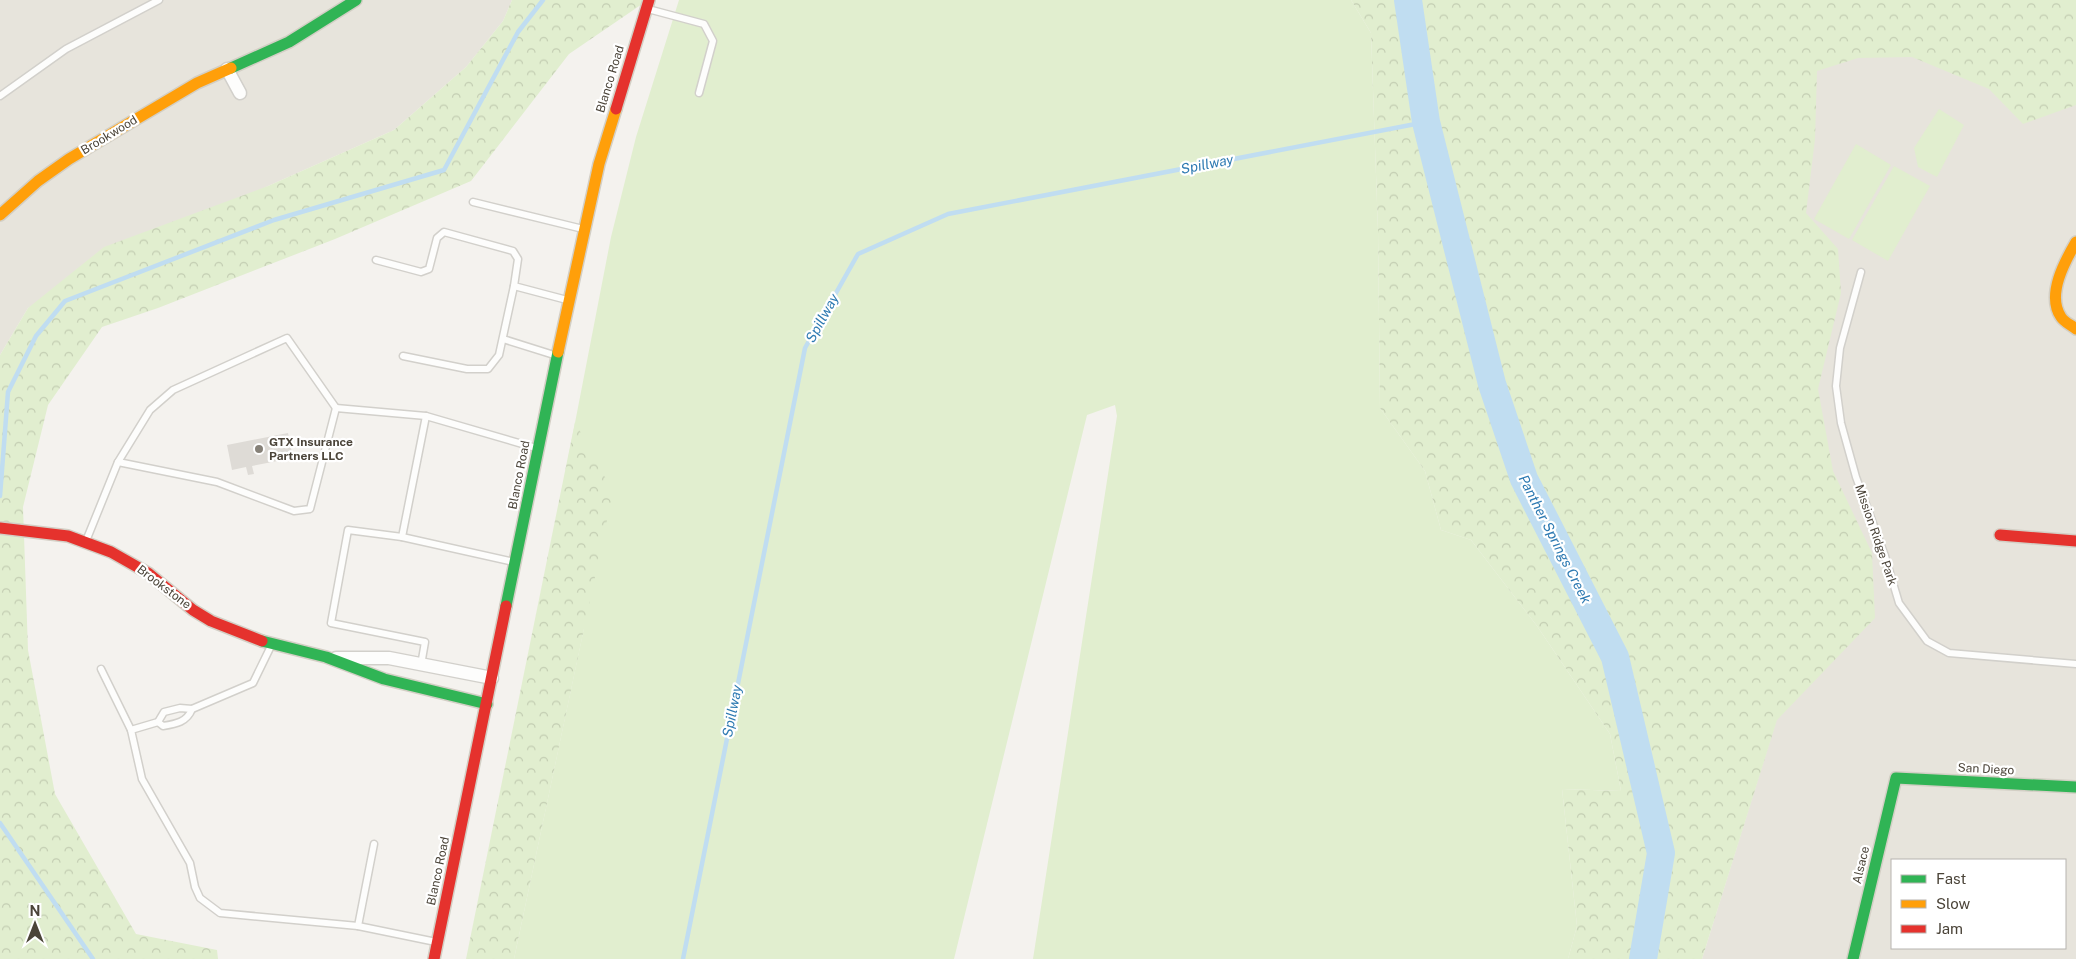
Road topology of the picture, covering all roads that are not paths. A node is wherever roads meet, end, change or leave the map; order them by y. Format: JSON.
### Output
{"nodes":[{"id":1,"x":159,"y":0,"type":"edge"},
{"id":2,"x":356,"y":0,"type":"edge"},
{"id":3,"x":648,"y":4,"type":"edge"},
{"id":4,"x":228,"y":69,"type":"junction"},
{"id":5,"x":240,"y":93,"type":"dead end"},
{"id":6,"x":699,"y":93,"type":"dead end"},
{"id":7,"x":0,"y":96,"type":"edge"},
{"id":8,"x":473,"y":202,"type":"dead end"},
{"id":9,"x":0,"y":215,"type":"edge"},
{"id":10,"x":584,"y":229,"type":"junction"},
{"id":11,"x":2076,"y":242,"type":"edge"},
{"id":12,"x":376,"y":260,"type":"dead end"},
{"id":13,"x":1861,"y":272,"type":"dead end"},
{"id":14,"x":514,"y":286,"type":"junction"},
{"id":15,"x":569,"y":300,"type":"junction"},
{"id":16,"x":2076,"y":328,"type":"edge"},
{"id":17,"x":503,"y":340,"type":"junction"},
{"id":18,"x":403,"y":356,"type":"dead end"},
{"id":19,"x":557,"y":356,"type":"junction"},
{"id":20,"x":336,"y":408,"type":"junction"},
{"id":21,"x":426,"y":416,"type":"junction"},
{"id":22,"x":538,"y":449,"type":"junction"},
{"id":23,"x":118,"y":462,"type":"junction"},
{"id":24,"x":0,"y":528,"type":"edge"},
{"id":25,"x":2000,"y":534,"type":"dead end"},
{"id":26,"x":402,"y":537,"type":"junction"},
{"id":27,"x":86,"y":541,"type":"junction"},
{"id":28,"x":2076,"y":541,"type":"edge"},
{"id":29,"x":516,"y":562,"type":"junction"},
{"id":30,"x":272,"y":644,"type":"junction"},
{"id":31,"x":326,"y":657,"type":"junction"},
{"id":32,"x":2076,"y":664,"type":"edge"},
{"id":33,"x":421,"y":665,"type":"junction"},
{"id":34,"x":101,"y":669,"type":"dead end"},
{"id":35,"x":492,"y":678,"type":"junction"},
{"id":36,"x":486,"y":704,"type":"junction"},
{"id":37,"x":192,"y":709,"type":"junction"},
{"id":38,"x":158,"y":722,"type":"junction"},
{"id":39,"x":131,"y":730,"type":"junction"},
{"id":40,"x":1896,"y":778,"type":"joint"},
{"id":41,"x":2076,"y":787,"type":"edge"},
{"id":42,"x":374,"y":844,"type":"dead end"},
{"id":43,"x":358,"y":926,"type":"junction"},
{"id":44,"x":438,"y":942,"type":"junction"},
{"id":45,"x":434,"y":959,"type":"edge"},
{"id":46,"x":1853,"y":959,"type":"edge"}],
"edges":[{"from":1,"to":7,"type":"lane"},
{"from":2,"to":4,"type":"street","name":"Brookwood"},
{"from":3,"to":6,"type":"lane"},
{"from":3,"to":10,"type":"street","name":"Blanco Road"},
{"from":4,"to":5,"type":"street"},
{"from":4,"to":9,"type":"street","name":"Brookwood"},
{"from":8,"to":10,"type":"lane"},
{"from":10,"to":15,"type":"street","name":"Blanco Road"},
{"from":11,"to":16,"type":"street"},
{"from":12,"to":14,"type":"lane"},
{"from":13,"to":32,"type":"lane","name":"Mission Ridge Park"},
{"from":14,"to":15,"type":"lane"},
{"from":14,"to":17,"type":"lane"},
{"from":15,"to":19,"type":"street","name":"Blanco Road"},
{"from":17,"to":18,"type":"lane"},
{"from":17,"to":19,"type":"lane"},
{"from":19,"to":22,"type":"street","name":"Blanco Road"},
{"from":20,"to":21,"type":"lane"},
{"from":20,"to":23,"type":"lane"},
{"from":20,"to":23,"type":"lane"},
{"from":21,"to":22,"type":"lane"},
{"from":21,"to":26,"type":"lane"},
{"from":22,"to":29,"type":"street","name":"Blanco Road"},
{"from":23,"to":27,"type":"lane"},
{"from":24,"to":27,"type":"street","name":"Brookstone"},
{"from":25,"to":28,"type":"street"},
{"from":26,"to":29,"type":"lane"},
{"from":26,"to":33,"type":"lane"},
{"from":27,"to":30,"type":"street","name":"Brookstone"},
{"from":29,"to":35,"type":"street","name":"Blanco Road"},
{"from":30,"to":31,"type":"street","name":"Brookstone"},
{"from":30,"to":37,"type":"lane"},
{"from":31,"to":33,"type":"street","name":"Brookstone"},
{"from":31,"to":36,"type":"street","name":"Brookstone"},
{"from":33,"to":35,"type":"street","name":"Brookstone"},
{"from":34,"to":39,"type":"lane"},
{"from":35,"to":36,"type":"street","name":"Blanco Road"},
{"from":36,"to":44,"type":"street","name":"Blanco Road"},
{"from":37,"to":38,"type":"lane"},
{"from":37,"to":38,"type":"lane"},
{"from":38,"to":39,"type":"lane"},
{"from":39,"to":43,"type":"lane"},
{"from":40,"to":41,"type":"street","name":"San Diego"},
{"from":40,"to":46,"type":"street","name":"Alsace"},
{"from":42,"to":43,"type":"lane"},
{"from":43,"to":44,"type":"lane"},
{"from":44,"to":45,"type":"street","name":"Blanco Road"}]}
